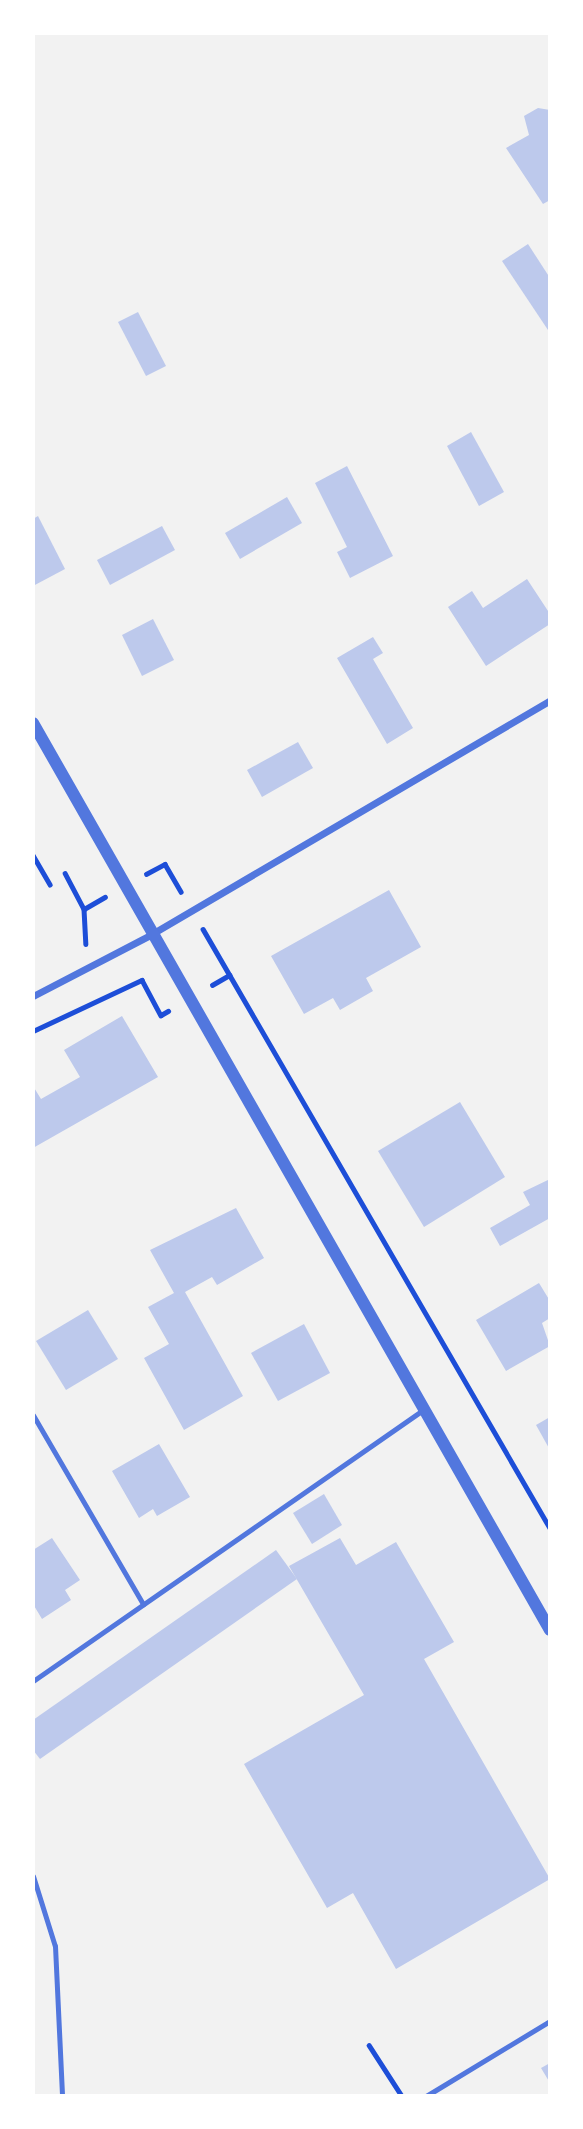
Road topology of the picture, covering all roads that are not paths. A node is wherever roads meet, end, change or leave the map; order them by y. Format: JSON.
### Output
{"nodes":[{"id":1,"x":550,"y":700,"type":"edge"},
{"id":2,"x":33,"y":723,"type":"edge"},
{"id":3,"x":150,"y":935,"type":"junction"},
{"id":4,"x":33,"y":996,"type":"edge"},
{"id":5,"x":423,"y":1410,"type":"junction"},
{"id":6,"x":33,"y":1415,"type":"edge"},
{"id":7,"x":143,"y":1604,"type":"junction"},
{"id":8,"x":550,"y":1630,"type":"edge"},
{"id":9,"x":33,"y":1681,"type":"edge"},
{"id":10,"x":33,"y":1876,"type":"edge"},
{"id":11,"x":550,"y":2021,"type":"edge"},
{"id":12,"x":62,"y":2096,"type":"edge"},
{"id":13,"x":426,"y":2096,"type":"edge"}],
"edges":[{"from":1,"to":3,"type":"street"},
{"from":2,"to":3,"type":"street"},
{"from":3,"to":4,"type":"street"},
{"from":3,"to":5,"type":"street"},
{"from":5,"to":7,"type":"lane"},
{"from":5,"to":8,"type":"street"},
{"from":6,"to":7,"type":"lane"},
{"from":7,"to":9,"type":"lane"},
{"from":10,"to":12,"type":"lane"},
{"from":11,"to":13,"type":"lane"}]}
